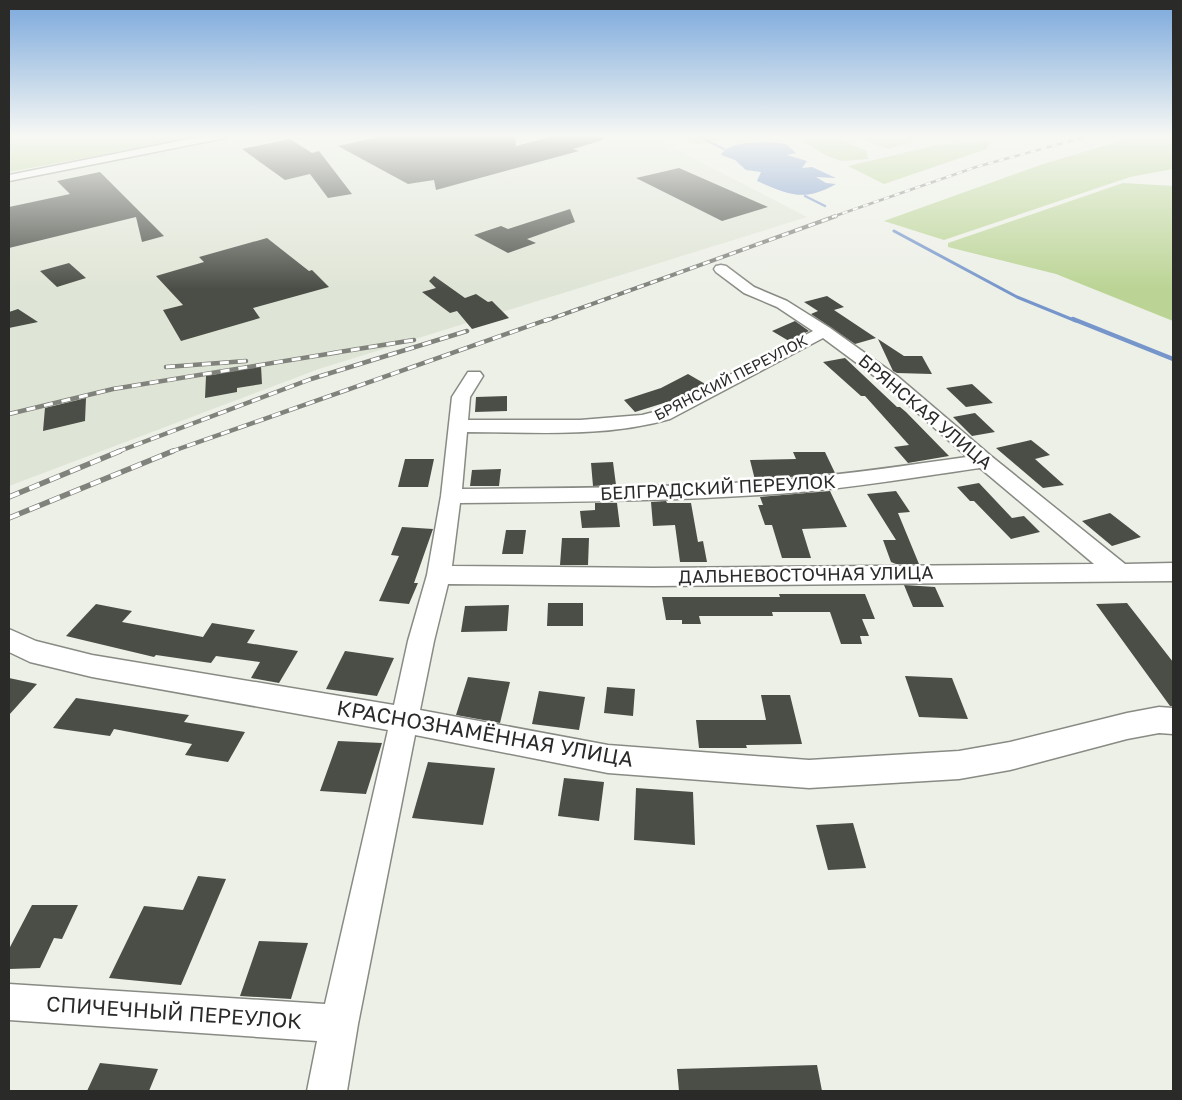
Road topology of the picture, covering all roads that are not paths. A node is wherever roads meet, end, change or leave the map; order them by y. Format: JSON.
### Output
{"nodes":[{"id":1,"x":721,"y":269,"type":"dead end"},
{"id":2,"x":824,"y":331,"type":"junction"},
{"id":3,"x":474,"y":376,"type":"dead end"},
{"id":4,"x":458,"y":426,"type":"junction"},
{"id":5,"x":984,"y":461,"type":"junction"},
{"id":6,"x":451,"y":496,"type":"junction"},
{"id":7,"x":1118,"y":571,"type":"junction"},
{"id":8,"x":1173,"y":572,"type":"edge"},
{"id":9,"x":439,"y":575,"type":"junction"},
{"id":10,"x":9,"y":639,"type":"edge"},
{"id":11,"x":405,"y":720,"type":"junction"},
{"id":12,"x":1173,"y":721,"type":"edge"},
{"id":13,"x":9,"y":1002,"type":"edge"},
{"id":14,"x":338,"y":1024,"type":"junction"},
{"id":15,"x":327,"y":1091,"type":"edge"}],
"edges":[{"from":1,"to":2,"type":"street","name":"БРЯНСКАЯ УЛИЦА"},
{"from":2,"to":4,"type":"street","name":"БРЯНСКИЙ ПЕРЕУЛОК"},
{"from":2,"to":5,"type":"street","name":"БРЯНСКАЯ УЛИЦА"},
{"from":3,"to":4,"type":"street"},
{"from":4,"to":6,"type":"street"},
{"from":5,"to":6,"type":"street","name":"БЕЛГРАДСКИЙ ПЕРЕУЛОК"},
{"from":5,"to":7,"type":"street","name":"БРЯНСКАЯ УЛИЦА"},
{"from":6,"to":9,"type":"street"},
{"from":7,"to":8,"type":"street","name":"ДАЛЬНЕВОСТОЧНАЯ УЛИЦА"},
{"from":7,"to":9,"type":"street","name":"ДАЛЬНЕВОСТОЧНАЯ УЛИЦА"},
{"from":9,"to":11,"type":"street"},
{"from":10,"to":11,"type":"street","name":"КРАСНОЗНАМЁННАЯ УЛИЦА"},
{"from":11,"to":12,"type":"street","name":"КРАСНОЗНАМЁННАЯ УЛИЦА"},
{"from":11,"to":14,"type":"street"},
{"from":13,"to":14,"type":"street","name":"СПИЧЕЧНЫЙ ПЕРЕУЛОК"},
{"from":14,"to":15,"type":"street"}]}
